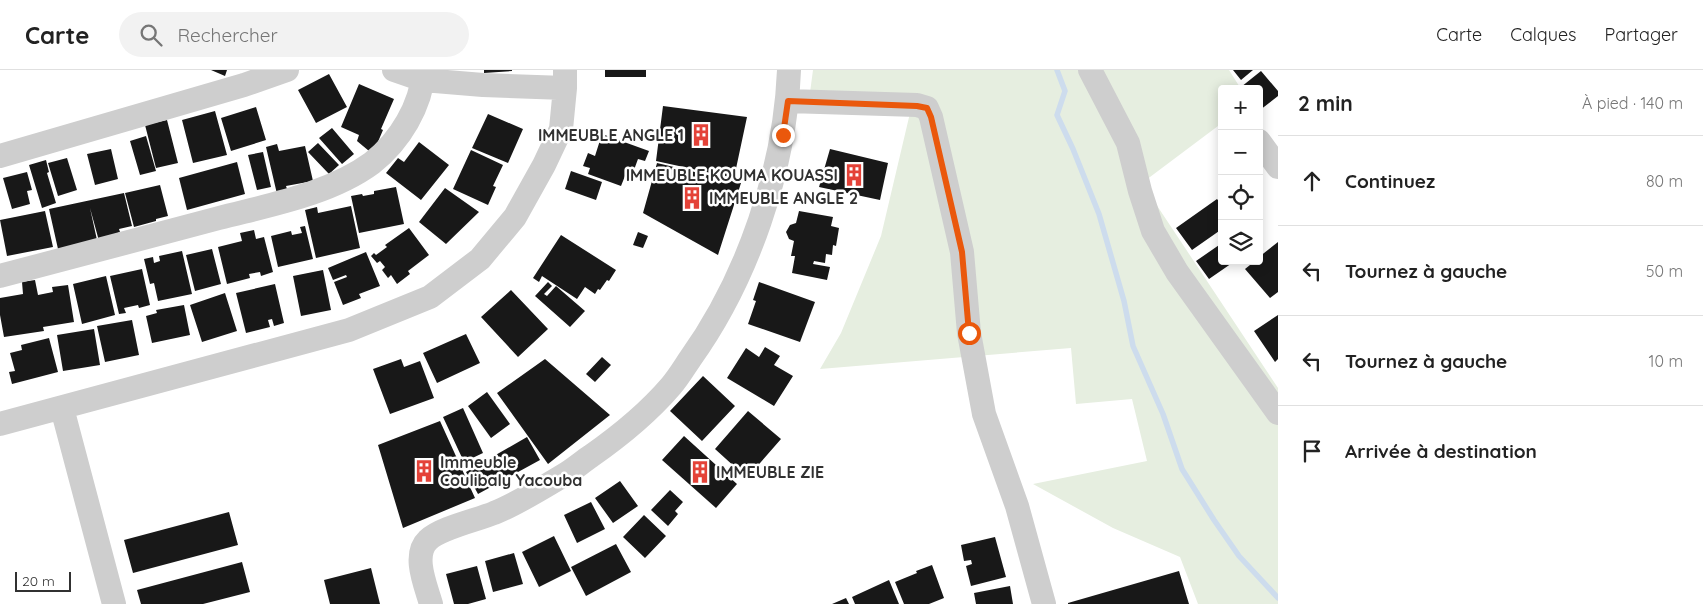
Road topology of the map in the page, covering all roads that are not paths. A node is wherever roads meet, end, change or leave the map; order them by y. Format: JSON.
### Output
{"nodes":[{"id":1,"x":287,"y":70,"type":"edge"},
{"id":2,"x":394,"y":70,"type":"edge"},
{"id":3,"x":789,"y":70,"type":"edge"},
{"id":4,"x":1090,"y":70,"type":"edge"},
{"id":5,"x":424,"y":75,"type":"edge"},
{"id":6,"x":565,"y":79,"type":"edge"},
{"id":7,"x":788,"y":101,"type":"junction"},
{"id":8,"x":1263,"y":146,"type":"edge"},
{"id":9,"x":0,"y":156,"type":"edge"},
{"id":10,"x":1278,"y":167,"type":"edge"},
{"id":11,"x":2,"y":268,"type":"edge"},
{"id":12,"x":62,"y":408,"type":"junction"},
{"id":13,"x":1278,"y":413,"type":"edge"},
{"id":14,"x":0,"y":424,"type":"edge"},
{"id":15,"x":114,"y":604,"type":"edge"},
{"id":16,"x":431,"y":604,"type":"edge"},
{"id":17,"x":1044,"y":604,"type":"edge"}],
"edges":[{"from":1,"to":9,"type":"street"},
{"from":2,"to":5,"type":"street"},
{"from":3,"to":7,"type":"street"},
{"from":4,"to":13,"type":"street"},
{"from":5,"to":6,"type":"street"},
{"from":5,"to":11,"type":"street"},
{"from":6,"to":12,"type":"street"},
{"from":7,"to":16,"type":"street"},
{"from":7,"to":17,"type":"street"},
{"from":8,"to":10,"type":"street"},
{"from":12,"to":14,"type":"street"},
{"from":12,"to":15,"type":"street"}]}
